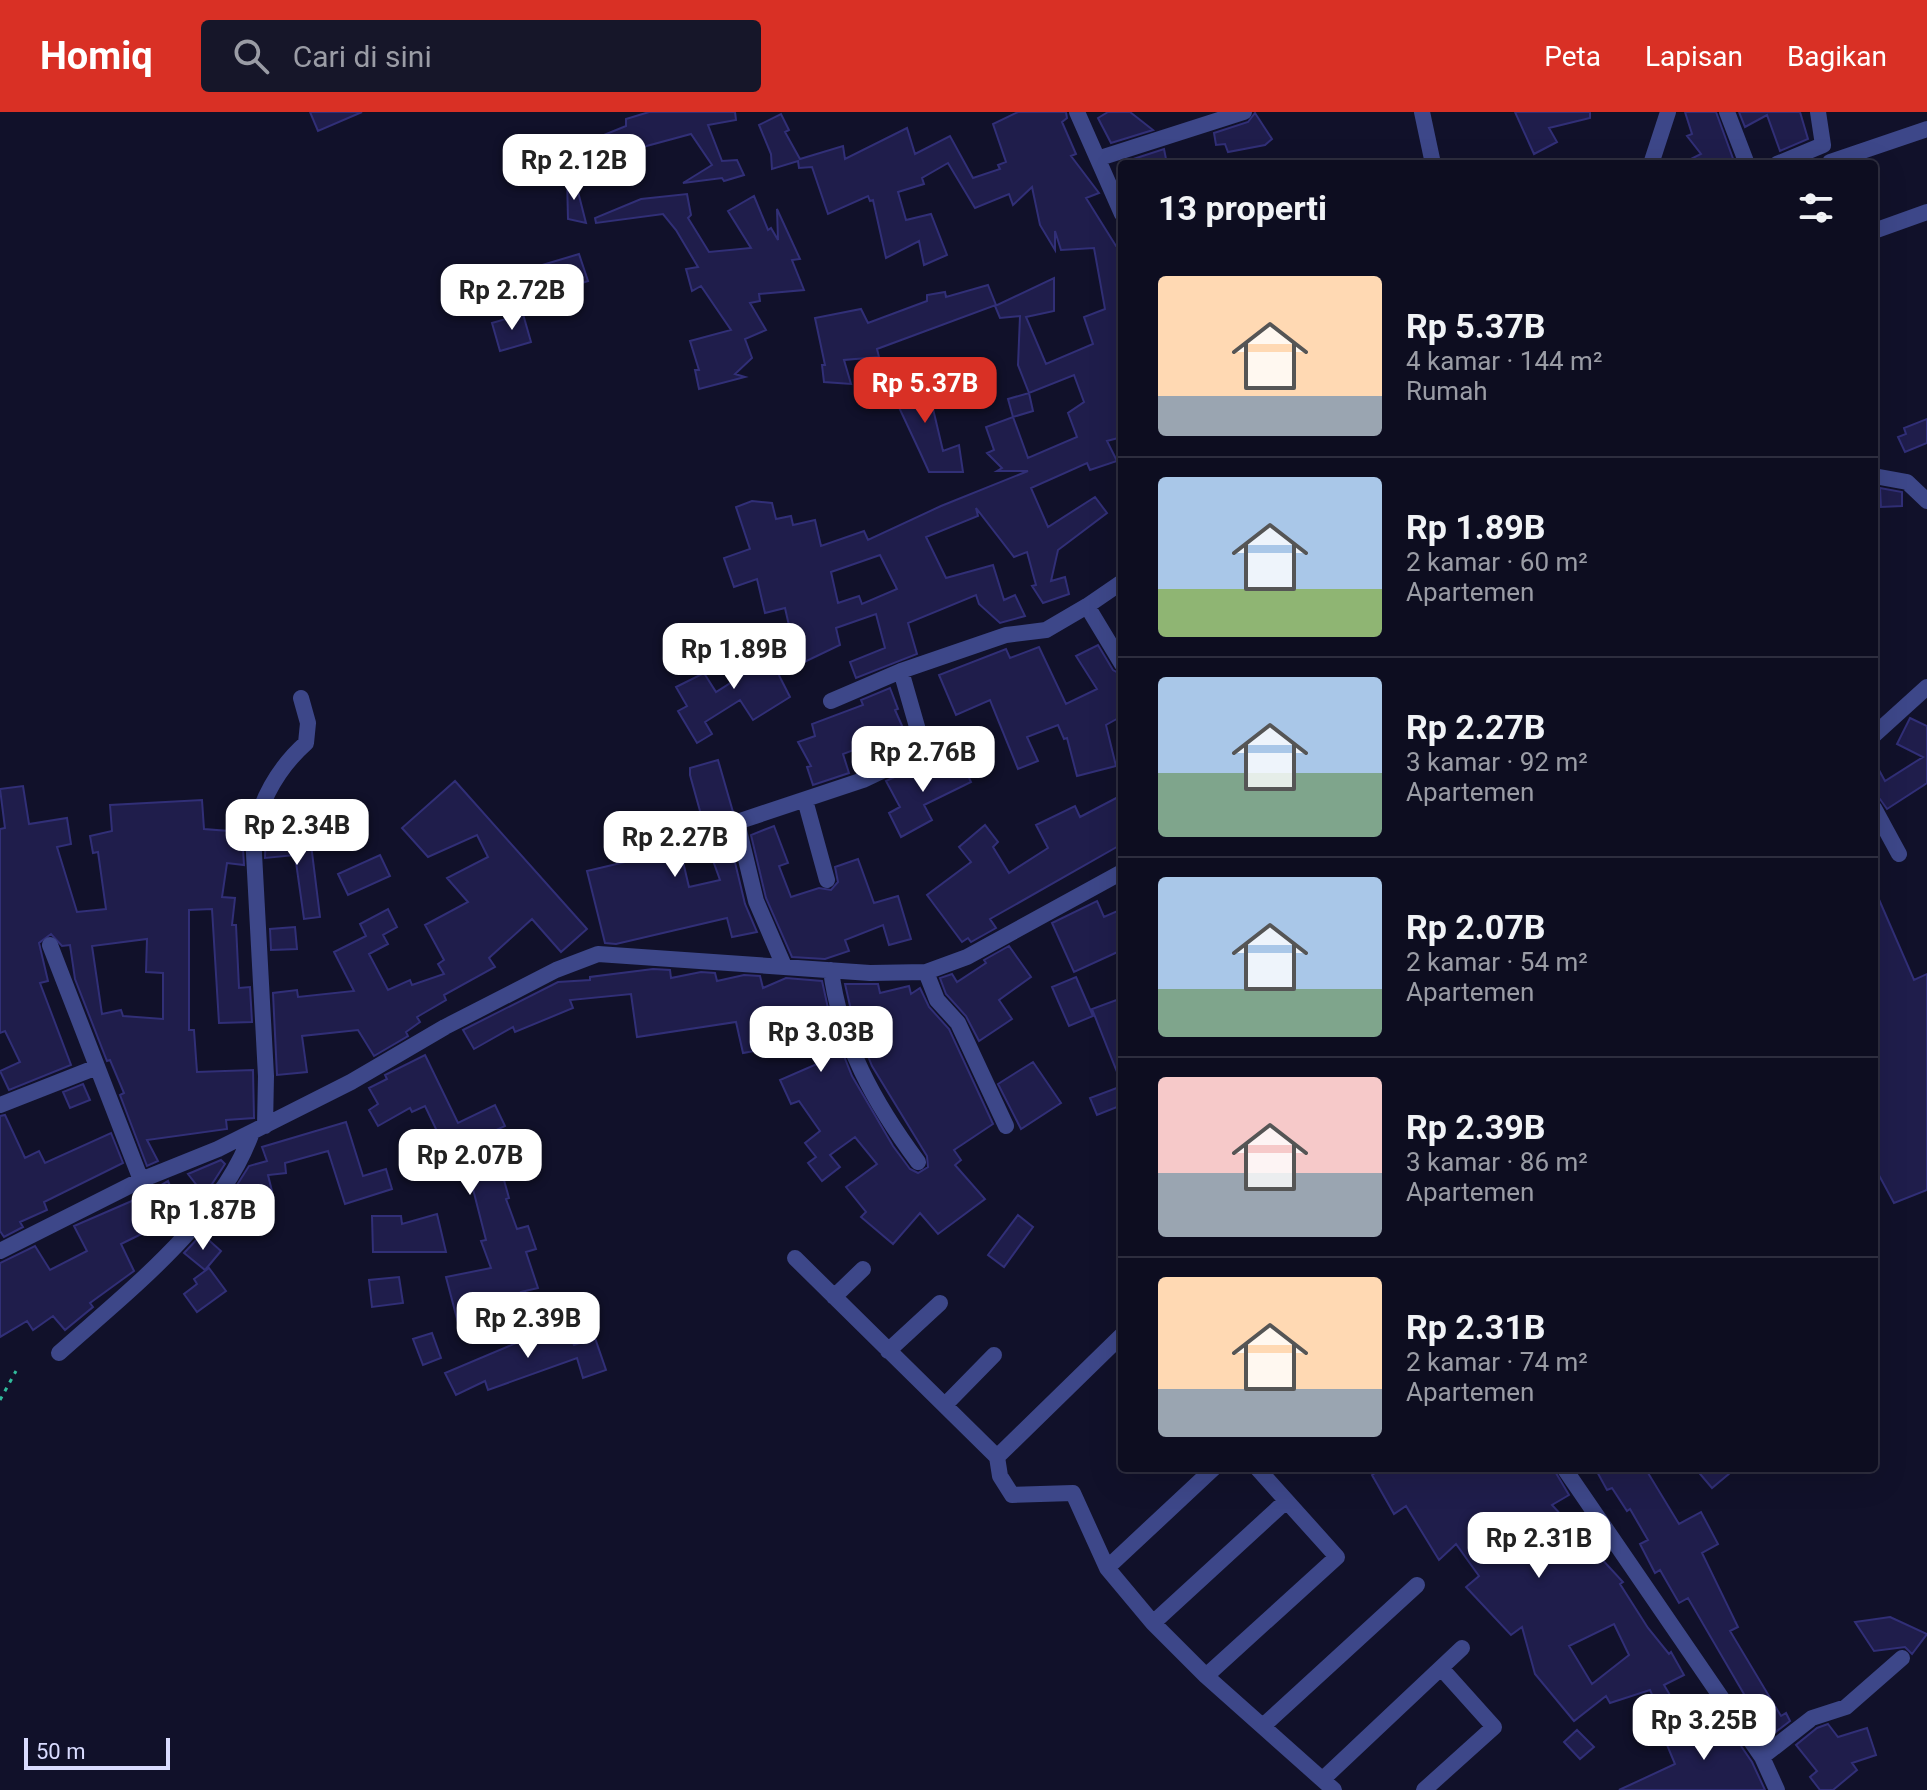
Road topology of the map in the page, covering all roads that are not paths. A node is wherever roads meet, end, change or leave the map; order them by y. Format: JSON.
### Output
{"nodes":[{"id":1,"x":1077,"y":112,"type":"edge"},
{"id":2,"x":1244,"y":112,"type":"edge"},
{"id":3,"x":1422,"y":112,"type":"edge"},
{"id":4,"x":1668,"y":112,"type":"edge"},
{"id":5,"x":1727,"y":112,"type":"edge"},
{"id":6,"x":1818,"y":112,"type":"edge"},
{"id":7,"x":1927,"y":129,"type":"edge"},
{"id":8,"x":1823,"y":145,"type":"junction"},
{"id":9,"x":1100,"y":158,"type":"junction"},
{"id":10,"x":1432,"y":159,"type":"dead end"},
{"id":11,"x":1658,"y":160,"type":"edge"},
{"id":12,"x":1745,"y":160,"type":"edge"},
{"id":13,"x":1787,"y":160,"type":"edge"},
{"id":14,"x":1835,"y":160,"type":"edge"},
{"id":15,"x":1842,"y":160,"type":"edge"},
{"id":16,"x":1118,"y":204,"type":"edge"},
{"id":17,"x":1927,"y":212,"type":"edge"},
{"id":18,"x":1878,"y":230,"type":"edge"},
{"id":19,"x":1878,"y":477,"type":"edge"},
{"id":20,"x":1927,"y":501,"type":"edge"},
{"id":21,"x":1118,"y":585,"type":"edge"},
{"id":22,"x":1087,"y":606,"type":"junction"},
{"id":23,"x":1118,"y":657,"type":"edge"},
{"id":24,"x":901,"y":671,"type":"junction"},
{"id":25,"x":1927,"y":687,"type":"edge"},
{"id":26,"x":301,"y":698,"type":"dead end"},
{"id":27,"x":831,"y":701,"type":"dead end"},
{"id":28,"x":1878,"y":731,"type":"edge"},
{"id":29,"x":805,"y":800,"type":"junction"},
{"id":30,"x":1878,"y":815,"type":"edge"},
{"id":31,"x":1899,"y":854,"type":"dead end"},
{"id":32,"x":1118,"y":874,"type":"edge"},
{"id":33,"x":827,"y":880,"type":"dead end"},
{"id":34,"x":50,"y":945,"type":"dead end"},
{"id":35,"x":784,"y":966,"type":"junction"},
{"id":36,"x":831,"y":970,"type":"junction"},
{"id":37,"x":926,"y":972,"type":"junction"},
{"id":38,"x":97,"y":1067,"type":"junction"},
{"id":39,"x":0,"y":1105,"type":"edge"},
{"id":40,"x":1006,"y":1126,"type":"dead end"},
{"id":41,"x":258,"y":1129,"type":"junction"},
{"id":42,"x":918,"y":1162,"type":"dead end"},
{"id":43,"x":141,"y":1180,"type":"junction"},
{"id":44,"x":0,"y":1251,"type":"edge"},
{"id":45,"x":795,"y":1258,"type":"dead end"},
{"id":46,"x":863,"y":1269,"type":"dead end"},
{"id":47,"x":834,"y":1297,"type":"junction"},
{"id":48,"x":940,"y":1303,"type":"dead end"},
{"id":49,"x":1118,"y":1339,"type":"edge"},
{"id":50,"x":888,"y":1351,"type":"junction"},
{"id":51,"x":59,"y":1353,"type":"dead end"},
{"id":52,"x":994,"y":1355,"type":"dead end"},
{"id":53,"x":945,"y":1405,"type":"junction"},
{"id":54,"x":997,"y":1457,"type":"junction"},
{"id":55,"x":1210,"y":1472,"type":"edge"},
{"id":56,"x":1261,"y":1472,"type":"edge"},
{"id":57,"x":1567,"y":1472,"type":"edge"},
{"id":58,"x":1286,"y":1501,"type":"junction"},
{"id":59,"x":1107,"y":1568,"type":"junction"},
{"id":60,"x":1417,"y":1585,"type":"dead end"},
{"id":61,"x":1153,"y":1623,"type":"junction"},
{"id":62,"x":1462,"y":1648,"type":"dead end"},
{"id":63,"x":1902,"y":1658,"type":"dead end"},
{"id":64,"x":1441,"y":1668,"type":"junction"},
{"id":65,"x":1206,"y":1676,"type":"junction"},
{"id":66,"x":1263,"y":1726,"type":"junction"},
{"id":67,"x":1762,"y":1757,"type":"junction"},
{"id":68,"x":1329,"y":1784,"type":"edge"},
{"id":69,"x":1424,"y":1790,"type":"edge"},
{"id":70,"x":1777,"y":1790,"type":"edge"}],
"edges":[{"from":1,"to":9,"type":"street"},
{"from":2,"to":9,"type":"street"},
{"from":3,"to":10,"type":"street"},
{"from":4,"to":11,"type":"street"},
{"from":5,"to":12,"type":"street"},
{"from":6,"to":8,"type":"street"},
{"from":7,"to":15,"type":"street"},
{"from":8,"to":13,"type":"street"},
{"from":8,"to":14,"type":"street"},
{"from":9,"to":16,"type":"street"},
{"from":17,"to":18,"type":"street"},
{"from":19,"to":20,"type":"street"},
{"from":21,"to":22,"type":"street"},
{"from":22,"to":23,"type":"street"},
{"from":22,"to":24,"type":"street"},
{"from":24,"to":27,"type":"street"},
{"from":24,"to":29,"type":"street"},
{"from":25,"to":28,"type":"street"},
{"from":26,"to":41,"type":"street"},
{"from":29,"to":33,"type":"street"},
{"from":29,"to":35,"type":"street"},
{"from":30,"to":31,"type":"street"},
{"from":32,"to":37,"type":"street"},
{"from":34,"to":38,"type":"street"},
{"from":35,"to":36,"type":"street"},
{"from":35,"to":41,"type":"street"},
{"from":36,"to":37,"type":"street"},
{"from":36,"to":42,"type":"street"},
{"from":37,"to":40,"type":"street"},
{"from":38,"to":39,"type":"street"},
{"from":38,"to":43,"type":"street"},
{"from":41,"to":43,"type":"street"},
{"from":41,"to":51,"type":"street"},
{"from":43,"to":44,"type":"street"},
{"from":45,"to":47,"type":"street"},
{"from":46,"to":47,"type":"street"},
{"from":47,"to":50,"type":"street"},
{"from":48,"to":50,"type":"street"},
{"from":49,"to":54,"type":"street"},
{"from":50,"to":53,"type":"street"},
{"from":52,"to":53,"type":"street"},
{"from":53,"to":54,"type":"street"},
{"from":54,"to":59,"type":"street"},
{"from":55,"to":59,"type":"street"},
{"from":56,"to":58,"type":"street"},
{"from":57,"to":67,"type":"street"},
{"from":58,"to":61,"type":"street"},
{"from":58,"to":65,"type":"street"},
{"from":59,"to":61,"type":"street"},
{"from":60,"to":66,"type":"street"},
{"from":61,"to":65,"type":"street"},
{"from":62,"to":64,"type":"street"},
{"from":63,"to":67,"type":"street"},
{"from":64,"to":68,"type":"street"},
{"from":64,"to":69,"type":"street"},
{"from":65,"to":66,"type":"street"},
{"from":66,"to":68,"type":"street"},
{"from":67,"to":70,"type":"street"}]}
